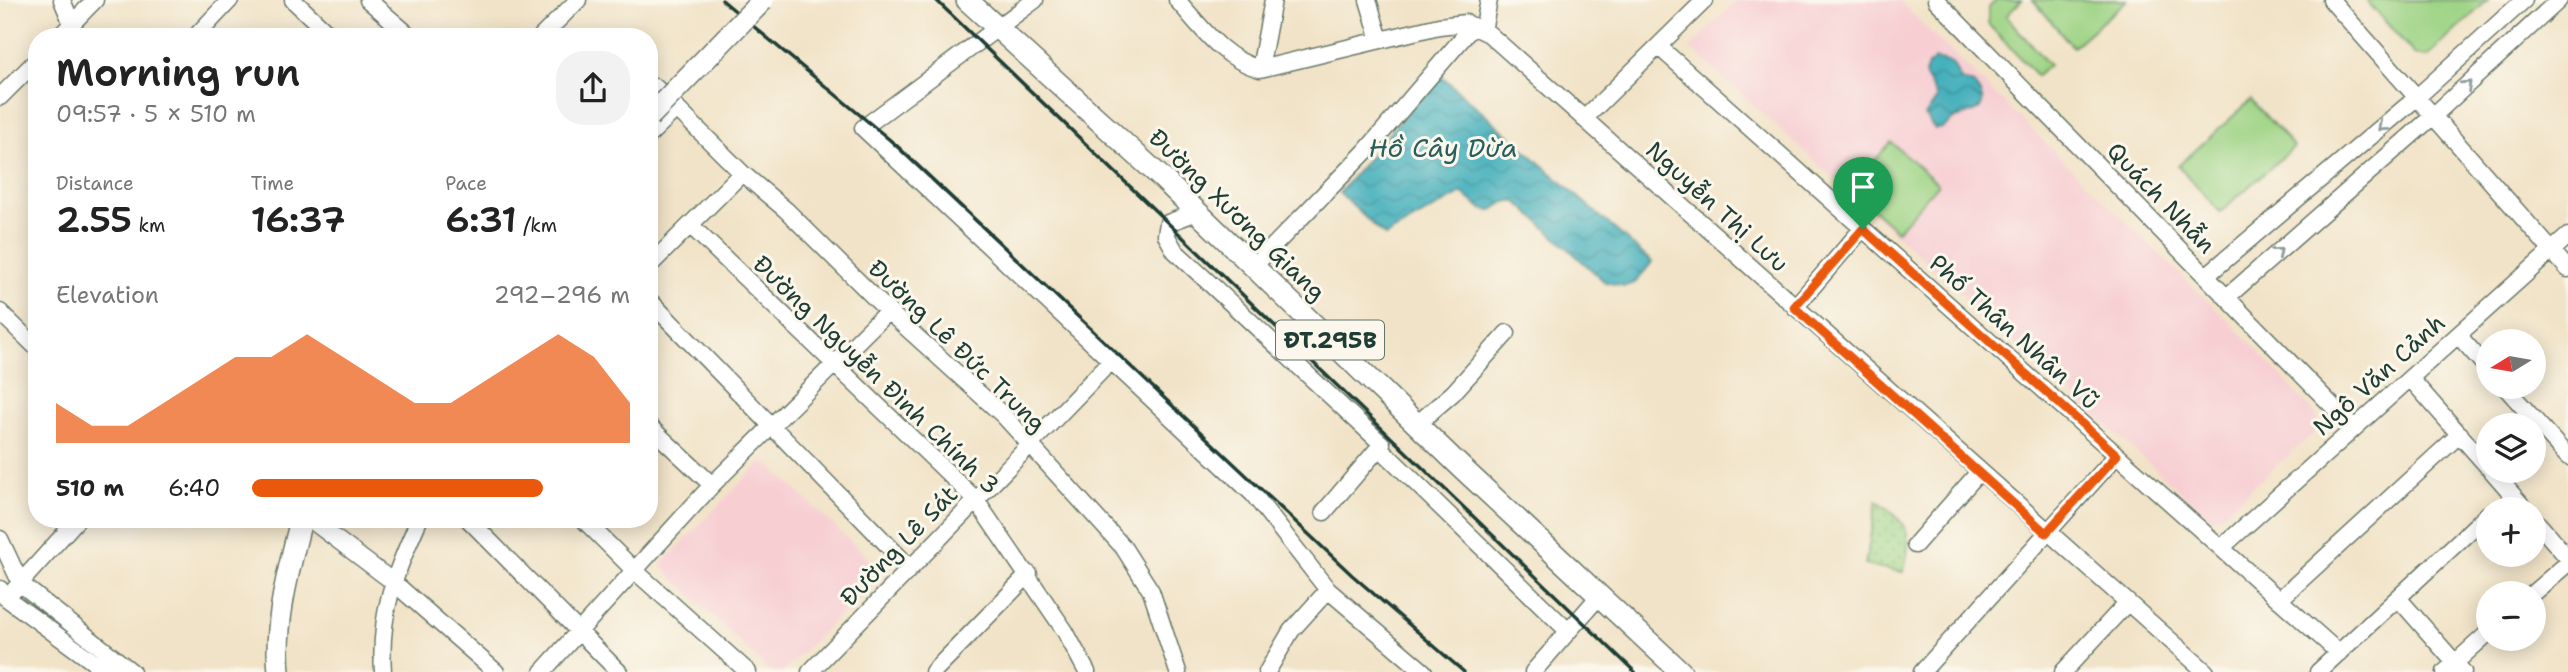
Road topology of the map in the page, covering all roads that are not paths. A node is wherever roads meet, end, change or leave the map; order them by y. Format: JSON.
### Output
{"nodes":[{"id":1,"x":62,"y":0,"type":"edge"},
{"id":2,"x":96,"y":0,"type":"edge"},
{"id":3,"x":230,"y":0,"type":"edge"},
{"id":4,"x":293,"y":0,"type":"edge"},
{"id":5,"x":368,"y":0,"type":"edge"},
{"id":6,"x":578,"y":0,"type":"edge"},
{"id":7,"x":763,"y":0,"type":"edge"},
{"id":8,"x":967,"y":0,"type":"edge"},
{"id":9,"x":1035,"y":0,"type":"edge"},
{"id":10,"x":1177,"y":0,"type":"edge"},
{"id":11,"x":1273,"y":0,"type":"edge"},
{"id":12,"x":1368,"y":0,"type":"edge"},
{"id":13,"x":1489,"y":0,"type":"edge"},
{"id":14,"x":1705,"y":0,"type":"edge"},
{"id":15,"x":2331,"y":0,"type":"edge"},
{"id":16,"x":2524,"y":0,"type":"edge"},
{"id":17,"x":1943,"y":2,"type":"edge"},
{"id":18,"x":2549,"y":3,"type":"edge"},
{"id":19,"x":72,"y":24,"type":"junction"},
{"id":20,"x":68,"y":28,"type":"edge"},
{"id":21,"x":204,"y":28,"type":"edge"},
{"id":22,"x":323,"y":28,"type":"edge"},
{"id":23,"x":401,"y":28,"type":"edge"},
{"id":24,"x":550,"y":28,"type":"edge"},
{"id":25,"x":997,"y":28,"type":"junction"},
{"id":26,"x":1478,"y":29,"type":"junction"},
{"id":27,"x":1380,"y":40,"type":"junction"},
{"id":28,"x":1658,"y":46,"type":"junction"},
{"id":29,"x":28,"y":69,"type":"edge"},
{"id":30,"x":1261,"y":69,"type":"junction"},
{"id":31,"x":658,"y":94,"type":"edge"},
{"id":32,"x":0,"y":97,"type":"edge"},
{"id":33,"x":2415,"y":99,"type":"junction"},
{"id":34,"x":658,"y":108,"type":"edge"},
{"id":35,"x":677,"y":108,"type":"junction"},
{"id":36,"x":2432,"y":117,"type":"junction"},
{"id":37,"x":1584,"y":119,"type":"junction"},
{"id":38,"x":658,"y":126,"type":"edge"},
{"id":39,"x":742,"y":173,"type":"junction"},
{"id":40,"x":1197,"y":212,"type":"junction"},
{"id":41,"x":690,"y":225,"type":"junction"},
{"id":42,"x":1863,"y":229,"type":"junction"},
{"id":43,"x":2568,"y":236,"type":"edge"},
{"id":44,"x":2552,"y":251,"type":"junction"},
{"id":45,"x":658,"y":258,"type":"edge"},
{"id":46,"x":1254,"y":266,"type":"junction"},
{"id":47,"x":2568,"y":270,"type":"edge"},
{"id":48,"x":2206,"y":276,"type":"junction"},
{"id":49,"x":2227,"y":298,"type":"junction"},
{"id":50,"x":1794,"y":307,"type":"junction"},
{"id":51,"x":658,"y":309,"type":"edge"},
{"id":52,"x":888,"y":311,"type":"junction"},
{"id":53,"x":0,"y":312,"type":"edge"},
{"id":54,"x":1507,"y":333,"type":"dead end"},
{"id":55,"x":2458,"y":335,"type":"junction"},
{"id":56,"x":28,"y":339,"type":"edge"},
{"id":57,"x":2476,"y":355,"type":"edge"},
{"id":58,"x":1111,"y":361,"type":"junction"},
{"id":59,"x":835,"y":365,"type":"junction"},
{"id":60,"x":2410,"y":378,"type":"junction"},
{"id":61,"x":2516,"y":399,"type":"edge"},
{"id":62,"x":771,"y":424,"type":"junction"},
{"id":63,"x":1417,"y":424,"type":"junction"},
{"id":64,"x":2354,"y":428,"type":"junction"},
{"id":65,"x":658,"y":434,"type":"edge"},
{"id":66,"x":2460,"y":435,"type":"junction"},
{"id":67,"x":1028,"y":447,"type":"junction"},
{"id":68,"x":1380,"y":448,"type":"junction"},
{"id":69,"x":2476,"y":453,"type":"edge"},
{"id":70,"x":2117,"y":455,"type":"junction"},
{"id":71,"x":2568,"y":457,"type":"edge"},
{"id":72,"x":1979,"y":472,"type":"junction"},
{"id":73,"x":2502,"y":483,"type":"edge"},
{"id":74,"x":712,"y":485,"type":"junction"},
{"id":75,"x":2511,"y":493,"type":"junction"},
{"id":76,"x":2507,"y":497,"type":"edge"},
{"id":77,"x":2514,"y":497,"type":"edge"},
{"id":78,"x":975,"y":499,"type":"junction"},
{"id":79,"x":1324,"y":512,"type":"dead end"},
{"id":80,"x":2476,"y":525,"type":"edge"},
{"id":81,"x":70,"y":528,"type":"edge"},
{"id":82,"x":299,"y":528,"type":"edge"},
{"id":83,"x":322,"y":528,"type":"edge"},
{"id":84,"x":415,"y":528,"type":"edge"},
{"id":85,"x":477,"y":528,"type":"edge"},
{"id":86,"x":592,"y":528,"type":"edge"},
{"id":87,"x":2046,"y":533,"type":"junction"},
{"id":88,"x":2546,"y":533,"type":"edge"},
{"id":89,"x":0,"y":539,"type":"edge"},
{"id":90,"x":1916,"y":545,"type":"dead end"},
{"id":91,"x":2221,"y":548,"type":"junction"},
{"id":92,"x":2568,"y":560,"type":"edge"},
{"id":93,"x":910,"y":568,"type":"junction"},
{"id":94,"x":634,"y":570,"type":"junction"},
{"id":95,"x":1028,"y":575,"type":"junction"},
{"id":96,"x":392,"y":581,"type":"junction"},
{"id":97,"x":2546,"y":581,"type":"edge"},
{"id":98,"x":21,"y":584,"type":"junction"},
{"id":99,"x":1328,"y":590,"type":"junction"},
{"id":100,"x":1601,"y":594,"type":"junction"},
{"id":101,"x":2,"y":596,"type":"edge"},
{"id":102,"x":2399,"y":599,"type":"junction"},
{"id":103,"x":2279,"y":600,"type":"junction"},
{"id":104,"x":2127,"y":603,"type":"junction"},
{"id":105,"x":579,"y":629,"type":"junction"},
{"id":106,"x":1568,"y":631,"type":"junction"},
{"id":107,"x":2476,"y":646,"type":"edge"},
{"id":108,"x":2340,"y":653,"type":"junction"},
{"id":109,"x":2454,"y":669,"type":"edge"},
{"id":110,"x":107,"y":672,"type":"edge"},
{"id":111,"x":132,"y":672,"type":"edge"},
{"id":112,"x":279,"y":672,"type":"edge"},
{"id":113,"x":383,"y":672,"type":"edge"},
{"id":114,"x":496,"y":672,"type":"edge"},
{"id":115,"x":542,"y":672,"type":"edge"},
{"id":116,"x":619,"y":672,"type":"edge"},
{"id":117,"x":748,"y":672,"type":"edge"},
{"id":118,"x":810,"y":672,"type":"edge"},
{"id":119,"x":933,"y":672,"type":"edge"},
{"id":120,"x":1087,"y":672,"type":"edge"},
{"id":121,"x":1178,"y":672,"type":"edge"},
{"id":122,"x":1267,"y":672,"type":"edge"},
{"id":123,"x":1424,"y":672,"type":"edge"},
{"id":124,"x":1533,"y":672,"type":"edge"},
{"id":125,"x":1681,"y":672,"type":"edge"},
{"id":126,"x":1922,"y":672,"type":"edge"},
{"id":127,"x":2063,"y":672,"type":"edge"},
{"id":128,"x":2206,"y":672,"type":"edge"},
{"id":129,"x":2318,"y":672,"type":"edge"}],
"edges":[{"from":1,"to":19,"type":"street"},
{"from":2,"to":19,"type":"street"},
{"from":3,"to":21,"type":"street"},
{"from":4,"to":22,"type":"street"},
{"from":5,"to":23,"type":"street"},
{"from":6,"to":24,"type":"street"},
{"from":7,"to":34,"type":"main road","bridge":true},
{"from":8,"to":25,"type":"main road","name":"Đường Xương Giang","number":"ĐT.295B"},
{"from":9,"to":25,"type":"street"},
{"from":10,"to":30,"type":"street"},
{"from":11,"to":30,"type":"street"},
{"from":12,"to":27,"type":"street"},
{"from":13,"to":26,"type":"street"},
{"from":14,"to":28,"type":"street"},
{"from":15,"to":33,"type":"street"},
{"from":16,"to":33,"type":"street"},
{"from":17,"to":48,"type":"street","name":"Quách Nhẫn"},
{"from":36,"to":18,"type":"street","one_way":true},
{"from":19,"to":20,"type":"street"},
{"from":25,"to":40,"type":"main road","name":"Đường Xương Giang","number":"ĐT.295B"},
{"from":25,"to":58,"type":"street"},
{"from":26,"to":27,"type":"street"},
{"from":26,"to":37,"type":"street","name":"Nguyễn Thị Lưu"},
{"from":26,"to":46,"type":"street"},
{"from":27,"to":30,"type":"street"},
{"from":28,"to":37,"type":"street"},
{"from":28,"to":42,"type":"street","name":"Phố Thân Nhân Vũ"},
{"from":29,"to":32,"type":"street"},
{"from":31,"to":35,"type":"street","name":"Đường Lê Đức Trung"},
{"from":33,"to":36,"type":"street"},
{"from":33,"to":48,"type":"street","one_way":true},
{"from":35,"to":38,"type":"street"},
{"from":35,"to":39,"type":"street","name":"Đường Lê Đức Trung"},
{"from":36,"to":44,"type":"street"},
{"from":49,"to":36,"type":"street","one_way":true},
{"from":37,"to":50,"type":"street","name":"Nguyễn Thị Lưu"},
{"from":39,"to":41,"type":"street"},
{"from":39,"to":52,"type":"street","name":"Đường Lê Đức Trung"},
{"from":40,"to":46,"type":"main road","name":"Đường Xương Giang","number":"ĐT.295B"},
{"from":40,"to":68,"type":"street"},
{"from":41,"to":45,"type":"street"},
{"from":41,"to":59,"type":"street","name":"Đường Nguyễn Đình Chính 3"},
{"from":42,"to":50,"type":"street"},
{"from":42,"to":70,"type":"street","name":"Phố Thân Nhân Vũ"},
{"from":43,"to":44,"type":"street","name":"Ngô Văn Cảnh"},
{"from":44,"to":47,"type":"street"},
{"from":44,"to":55,"type":"street","name":"Ngô Văn Cảnh"},
{"from":46,"to":63,"type":"main road","name":"Đường Xương Giang","number":"ĐT.295B"},
{"from":48,"to":49,"type":"street","name":"Quách Nhẫn"},
{"from":49,"to":64,"type":"street","name":"Quách Nhẫn"},
{"from":50,"to":72,"type":"street","name":"Nguyễn Thị Lưu"},
{"from":51,"to":62,"type":"street"},
{"from":52,"to":59,"type":"street"},
{"from":52,"to":67,"type":"street","name":"Đường Lê Đức Trung"},
{"from":53,"to":56,"type":"street"},
{"from":54,"to":63,"type":"street"},
{"from":55,"to":57,"type":"street"},
{"from":55,"to":60,"type":"street","name":"Ngô Văn Cảnh"},
{"from":58,"to":67,"type":"street","name":"Đường Lê Sát"},
{"from":58,"to":99,"type":"street"},
{"from":59,"to":62,"type":"street"},
{"from":59,"to":78,"type":"street","name":"Đường Nguyễn Đình Chính 3"},
{"from":60,"to":64,"type":"street","name":"Ngô Văn Cảnh"},
{"from":60,"to":66,"type":"street"},
{"from":61,"to":71,"type":"street"},
{"from":62,"to":74,"type":"street"},
{"from":62,"to":93,"type":"street"},
{"from":63,"to":100,"type":"main road","name":"Đường Xương Giang","number":"ĐT.295B"},
{"from":64,"to":91,"type":"street","name":"Ngô Văn Cảnh"},
{"from":65,"to":74,"type":"street"},
{"from":66,"to":69,"type":"street"},
{"from":66,"to":103,"type":"street"},
{"from":67,"to":78,"type":"street","name":"Đường Lê Sát"},
{"from":67,"to":121,"type":"street","name":"Đường Lê Đức Trung"},
{"from":68,"to":79,"type":"street"},
{"from":68,"to":106,"type":"street"},
{"from":70,"to":87,"type":"street"},
{"from":70,"to":91,"type":"street","name":"Phố Thân Nhân Vũ"},
{"from":72,"to":87,"type":"street","name":"Nguyễn Thị Lưu"},
{"from":72,"to":90,"type":"street"},
{"from":73,"to":75,"type":"street"},
{"from":74,"to":94,"type":"street"},
{"from":75,"to":76,"type":"street"},
{"from":75,"to":77,"type":"street"},
{"from":78,"to":93,"type":"street","name":"Đường Lê Sát"},
{"from":78,"to":95,"type":"street","name":"Đường Nguyễn Đình Chính 3"},
{"from":80,"to":102,"type":"street"},
{"from":81,"to":98,"type":"street"},
{"from":82,"to":112,"type":"main road"},
{"from":83,"to":96,"type":"street"},
{"from":84,"to":96,"type":"street"},
{"from":85,"to":105,"type":"street"},
{"from":86,"to":94,"type":"street"},
{"from":87,"to":104,"type":"street","name":"Nguyễn Thị Lưu"},
{"from":87,"to":126,"type":"street"},
{"from":88,"to":92,"type":"street"},
{"from":89,"to":98,"type":"street"},
{"from":91,"to":103,"type":"street","name":"Phố Thân Nhân Vũ"},
{"from":92,"to":97,"type":"street"},
{"from":93,"to":118,"type":"street","name":"Đường Lê Sát"},
{"from":94,"to":105,"type":"street"},
{"from":94,"to":117,"type":"street"},
{"from":95,"to":119,"type":"street"},
{"from":95,"to":120,"type":"street","name":"Đường Nguyễn Đình Chính 3"},
{"from":96,"to":113,"type":"street"},
{"from":96,"to":114,"type":"street"},
{"from":98,"to":101,"type":"street"},
{"from":98,"to":111,"type":"street"},
{"from":99,"to":122,"type":"street"},
{"from":99,"to":123,"type":"street"},
{"from":100,"to":106,"type":"street"},
{"from":100,"to":125,"type":"main road","name":"Đường Xương Giang","number":"ĐT.295B"},
{"from":101,"to":110,"type":"street"},
{"from":102,"to":108,"type":"street"},
{"from":102,"to":109,"type":"street"},
{"from":103,"to":108,"type":"street","name":"Phố Thân Nhân Vũ"},
{"from":104,"to":127,"type":"street"},
{"from":104,"to":128,"type":"street","name":"Nguyễn Thị Lưu"},
{"from":105,"to":115,"type":"street"},
{"from":105,"to":116,"type":"street"},
{"from":106,"to":124,"type":"street"},
{"from":107,"to":109,"type":"street"},
{"from":108,"to":129,"type":"street"}]}
